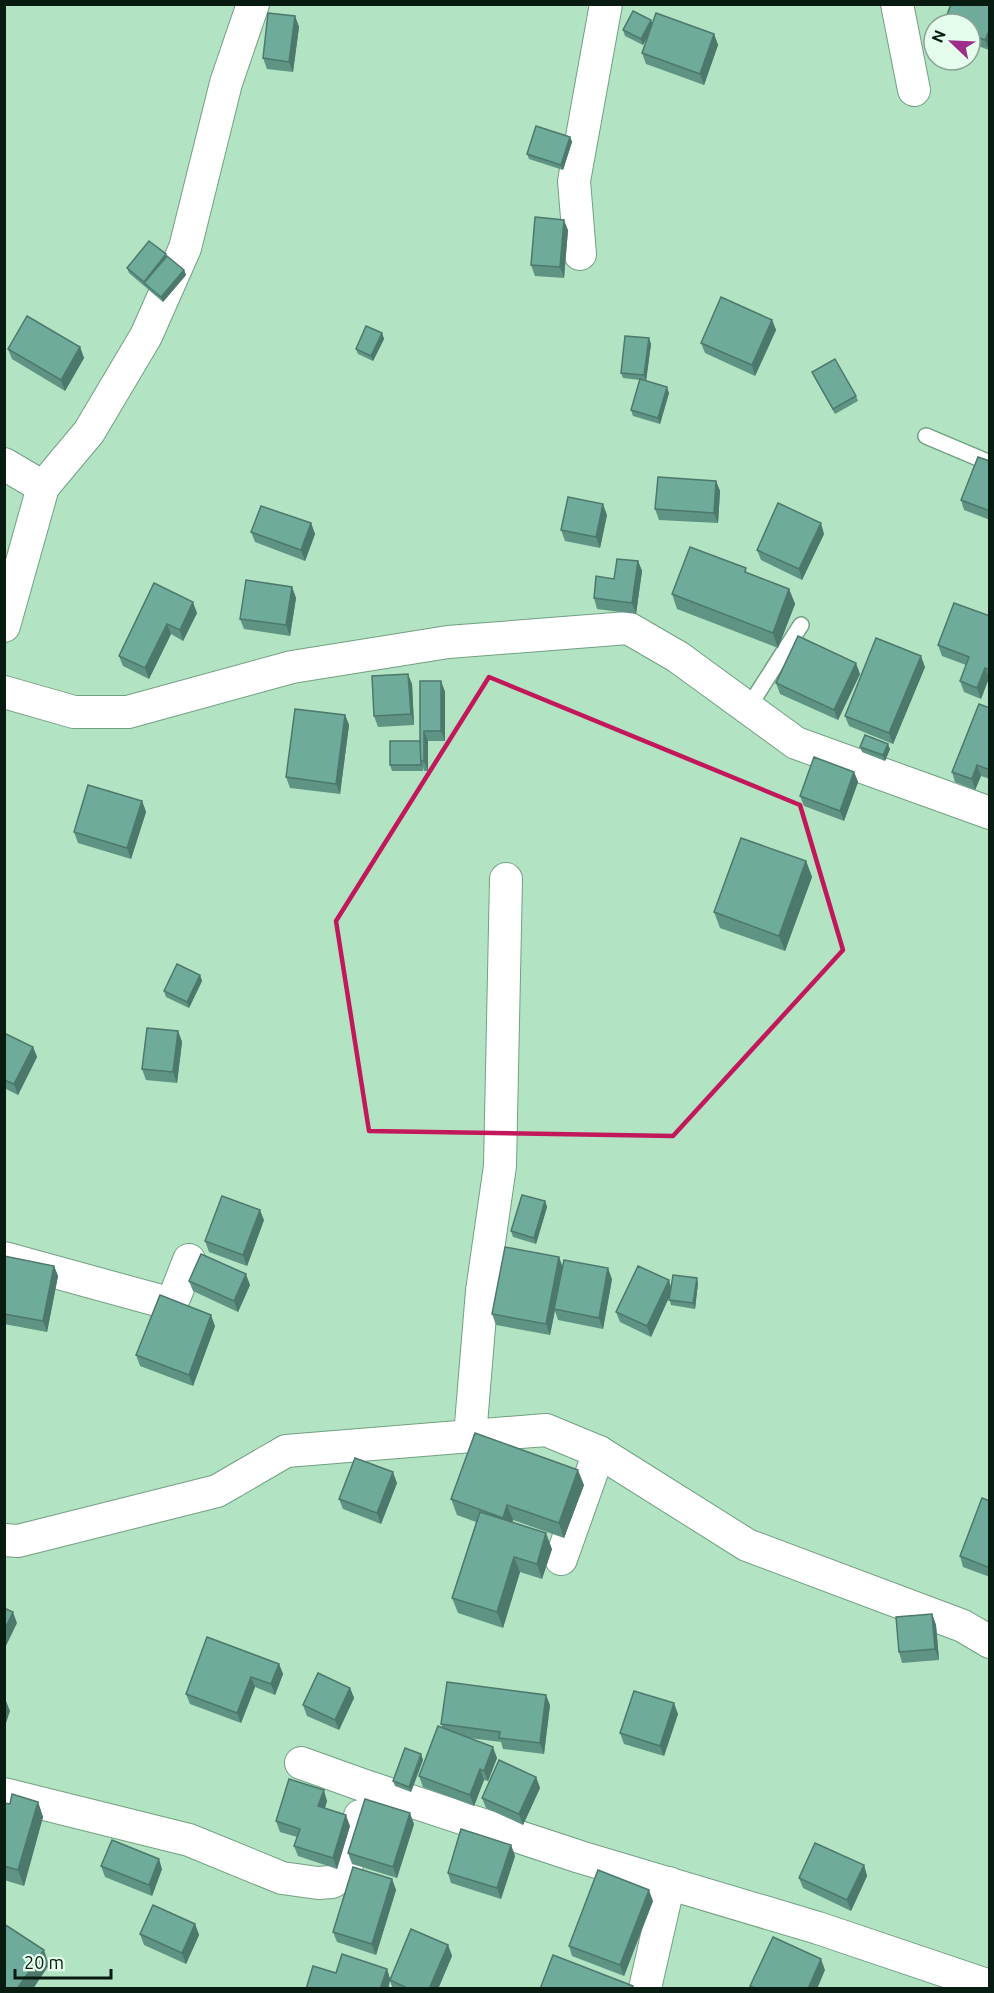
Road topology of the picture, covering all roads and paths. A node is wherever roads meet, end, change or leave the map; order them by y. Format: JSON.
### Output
{"nodes":[{"id":1,"x":253,"y":4,"type":"edge"},
{"id":2,"x":606,"y":4,"type":"edge"},
{"id":3,"x":897,"y":4,"type":"edge"},
{"id":4,"x":914,"y":90,"type":"dead end"},
{"id":5,"x":580,"y":254,"type":"dead end"},
{"id":6,"x":926,"y":436,"type":"dead end"},
{"id":7,"x":990,"y":463,"type":"edge"},
{"id":8,"x":4,"y":464,"type":"edge"},
{"id":9,"x":43,"y":488,"type":"junction"},
{"id":10,"x":801,"y":625,"type":"dead end"},
{"id":11,"x":4,"y":626,"type":"edge"},
{"id":12,"x":4,"y":692,"type":"edge"},
{"id":13,"x":748,"y":708,"type":"junction"},
{"id":14,"x":990,"y":813,"type":"edge"},
{"id":15,"x":506,"y":879,"type":"dead end"},
{"id":16,"x":4,"y":1258,"type":"edge"},
{"id":17,"x":189,"y":1260,"type":"dead end"},
{"id":18,"x":470,"y":1436,"type":"junction"},
{"id":19,"x":599,"y":1452,"type":"junction"},
{"id":20,"x":4,"y":1540,"type":"edge"},
{"id":21,"x":561,"y":1559,"type":"dead end"},
{"id":22,"x":990,"y":1642,"type":"edge"},
{"id":23,"x":301,"y":1763,"type":"dead end"},
{"id":24,"x":368,"y":1787,"type":"junction"},
{"id":25,"x":4,"y":1794,"type":"edge"},
{"id":26,"x":669,"y":1883,"type":"junction"},
{"id":27,"x":990,"y":1986,"type":"edge"},
{"id":28,"x":645,"y":1989,"type":"edge"}],
"edges":[{"from":1,"to":9,"type":"street"},
{"from":2,"to":5,"type":"street"},
{"from":3,"to":4,"type":"street"},
{"from":6,"to":7,"type":"lane"},
{"from":8,"to":9,"type":"street"},
{"from":9,"to":11,"type":"street"},
{"from":10,"to":13,"type":"lane"},
{"from":12,"to":13,"type":"street"},
{"from":13,"to":14,"type":"street"},
{"from":15,"to":18,"type":"street"},
{"from":16,"to":17,"type":"street"},
{"from":18,"to":19,"type":"street"},
{"from":18,"to":20,"type":"street"},
{"from":19,"to":21,"type":"street"},
{"from":19,"to":22,"type":"street"},
{"from":23,"to":24,"type":"street"},
{"from":24,"to":25,"type":"street"},
{"from":24,"to":26,"type":"street"},
{"from":26,"to":27,"type":"street"},
{"from":26,"to":28,"type":"street"}]}
